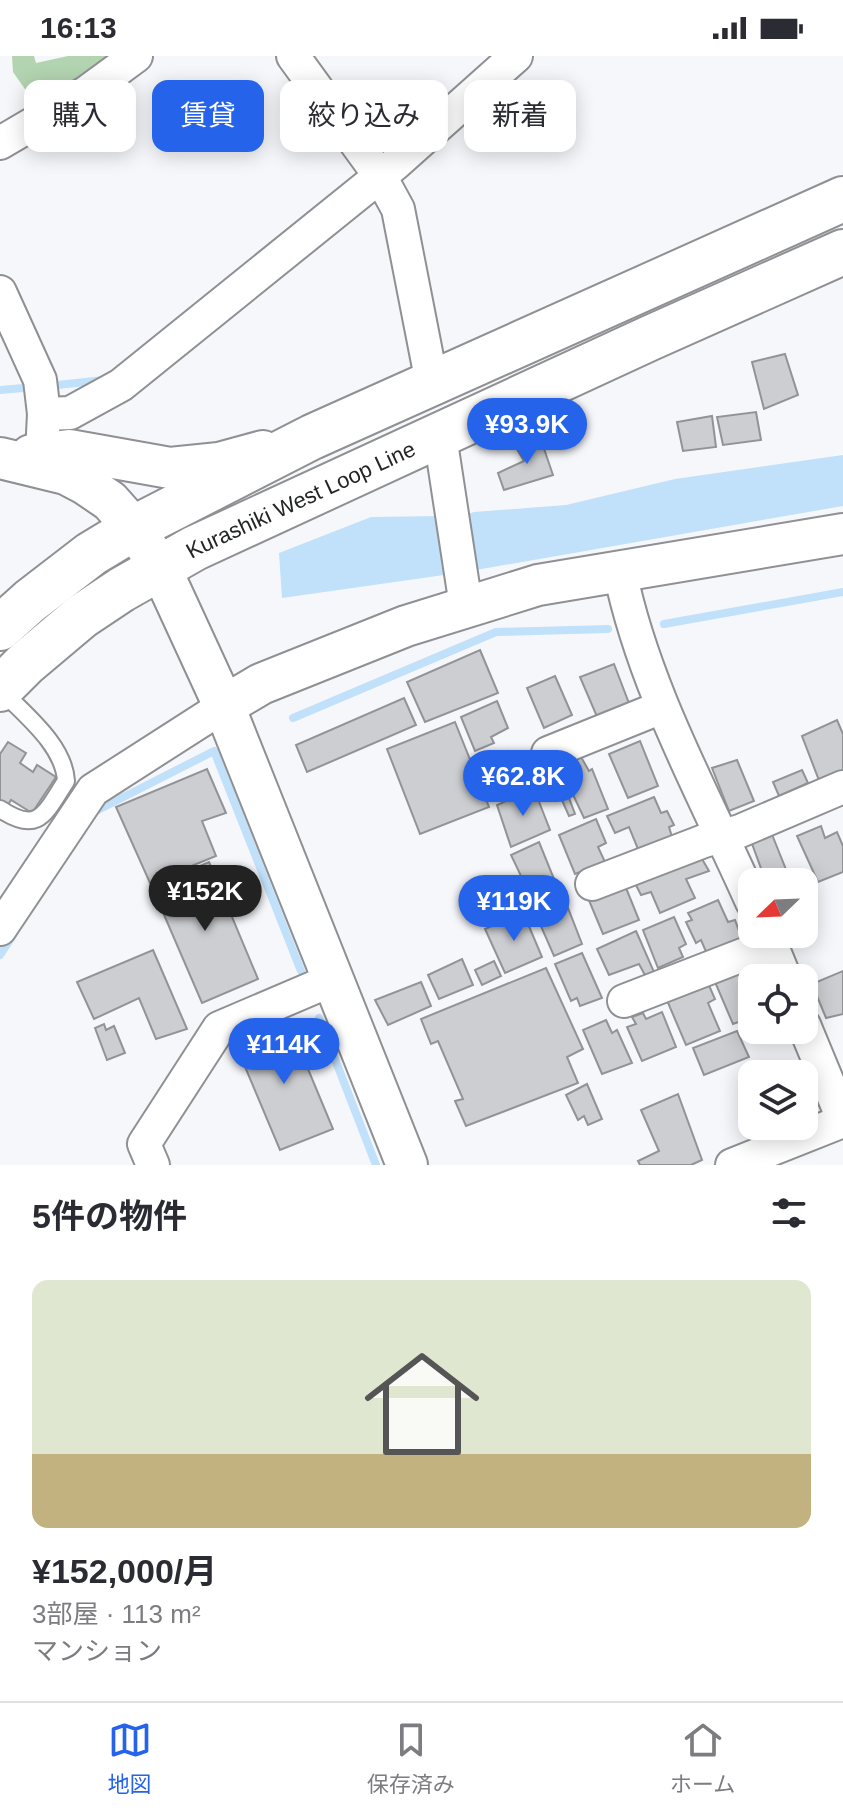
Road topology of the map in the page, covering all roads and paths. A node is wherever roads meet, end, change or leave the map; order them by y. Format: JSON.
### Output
{"nodes":[{"id":1,"x":136,"y":56,"type":"edge"},
{"id":2,"x":293,"y":56,"type":"edge"},
{"id":3,"x":516,"y":56,"type":"edge"},
{"id":4,"x":0,"y":143,"type":"edge"},
{"id":5,"x":380,"y":176,"type":"junction"},
{"id":6,"x":843,"y":199,"type":"edge"},
{"id":7,"x":843,"y":252,"type":"edge"},
{"id":8,"x":0,"y":292,"type":"edge"},
{"id":9,"x":432,"y":383,"type":"junction"},
{"id":10,"x":42,"y":398,"type":"junction"},
{"id":11,"x":440,"y":436,"type":"junction"},
{"id":12,"x":312,"y":437,"type":"junction"},
{"id":13,"x":42,"y":453,"type":"junction"},
{"id":14,"x":2,"y":458,"type":"edge"},
{"id":15,"x":134,"y":528,"type":"junction"},
{"id":16,"x":843,"y":534,"type":"edge"},
{"id":17,"x":160,"y":567,"type":"junction"},
{"id":18,"x":620,"y":572,"type":"junction"},
{"id":19,"x":466,"y":606,"type":"junction"},
{"id":20,"x":0,"y":628,"type":"edge"},
{"id":21,"x":0,"y":689,"type":"edge"},
{"id":22,"x":224,"y":706,"type":"junction"},
{"id":23,"x":662,"y":707,"type":"junction"},
{"id":24,"x":548,"y":753,"type":"dead end"},
{"id":25,"x":843,"y":787,"type":"edge"},
{"id":26,"x":0,"y":809,"type":"edge"},
{"id":27,"x":722,"y":835,"type":"junction"},
{"id":28,"x":738,"y":871,"type":"edge"},
{"id":29,"x":592,"y":884,"type":"dead end"},
{"id":30,"x":0,"y":929,"type":"edge"},
{"id":31,"x":748,"y":948,"type":"edge"},
{"id":32,"x":334,"y":979,"type":"junction"},
{"id":33,"x":624,"y":1001,"type":"dead end"},
{"id":34,"x":814,"y":1044,"type":"edge"},
{"id":35,"x":836,"y":1084,"type":"edge"},
{"id":36,"x":843,"y":1120,"type":"edge"},
{"id":37,"x":153,"y":1165,"type":"edge"},
{"id":38,"x":407,"y":1165,"type":"edge"},
{"id":39,"x":732,"y":1165,"type":"edge"}],
"edges":[{"from":1,"to":4,"type":"street"},
{"from":2,"to":5,"type":"street"},
{"from":3,"to":5,"type":"street"},
{"from":5,"to":9,"type":"street"},
{"from":5,"to":10,"type":"street"},
{"from":6,"to":9,"type":"main road"},
{"from":7,"to":11,"type":"main road","name":"Kurashiki West Loop Line"},
{"from":8,"to":10,"type":"street"},
{"from":9,"to":12,"type":"main road"},
{"from":10,"to":13,"type":"street"},
{"from":11,"to":17,"type":"main road","name":"Kurashiki West Loop Line"},
{"from":11,"to":19,"type":"street"},
{"from":12,"to":13,"type":"street"},
{"from":12,"to":15,"type":"main road"},
{"from":13,"to":14,"type":"street"},
{"from":14,"to":15,"type":"street"},
{"from":15,"to":17,"type":"street"},
{"from":15,"to":20,"type":"main road"},
{"from":16,"to":18,"type":"street"},
{"from":17,"to":21,"type":"main road","name":"Kurashiki West Loop Line"},
{"from":17,"to":22,"type":"street"},
{"from":18,"to":19,"type":"street"},
{"from":18,"to":23,"type":"street"},
{"from":19,"to":22,"type":"street"},
{"from":21,"to":26,"type":"lane"},
{"from":22,"to":30,"type":"street"},
{"from":22,"to":32,"type":"street"},
{"from":23,"to":24,"type":"street"},
{"from":23,"to":27,"type":"street"},
{"from":25,"to":27,"type":"street"},
{"from":27,"to":28,"type":"street"},
{"from":27,"to":29,"type":"street"},
{"from":31,"to":33,"type":"street"},
{"from":32,"to":37,"type":"street"},
{"from":32,"to":38,"type":"street"},
{"from":34,"to":35,"type":"street"},
{"from":35,"to":36,"type":"street"},
{"from":36,"to":39,"type":"street"}]}
